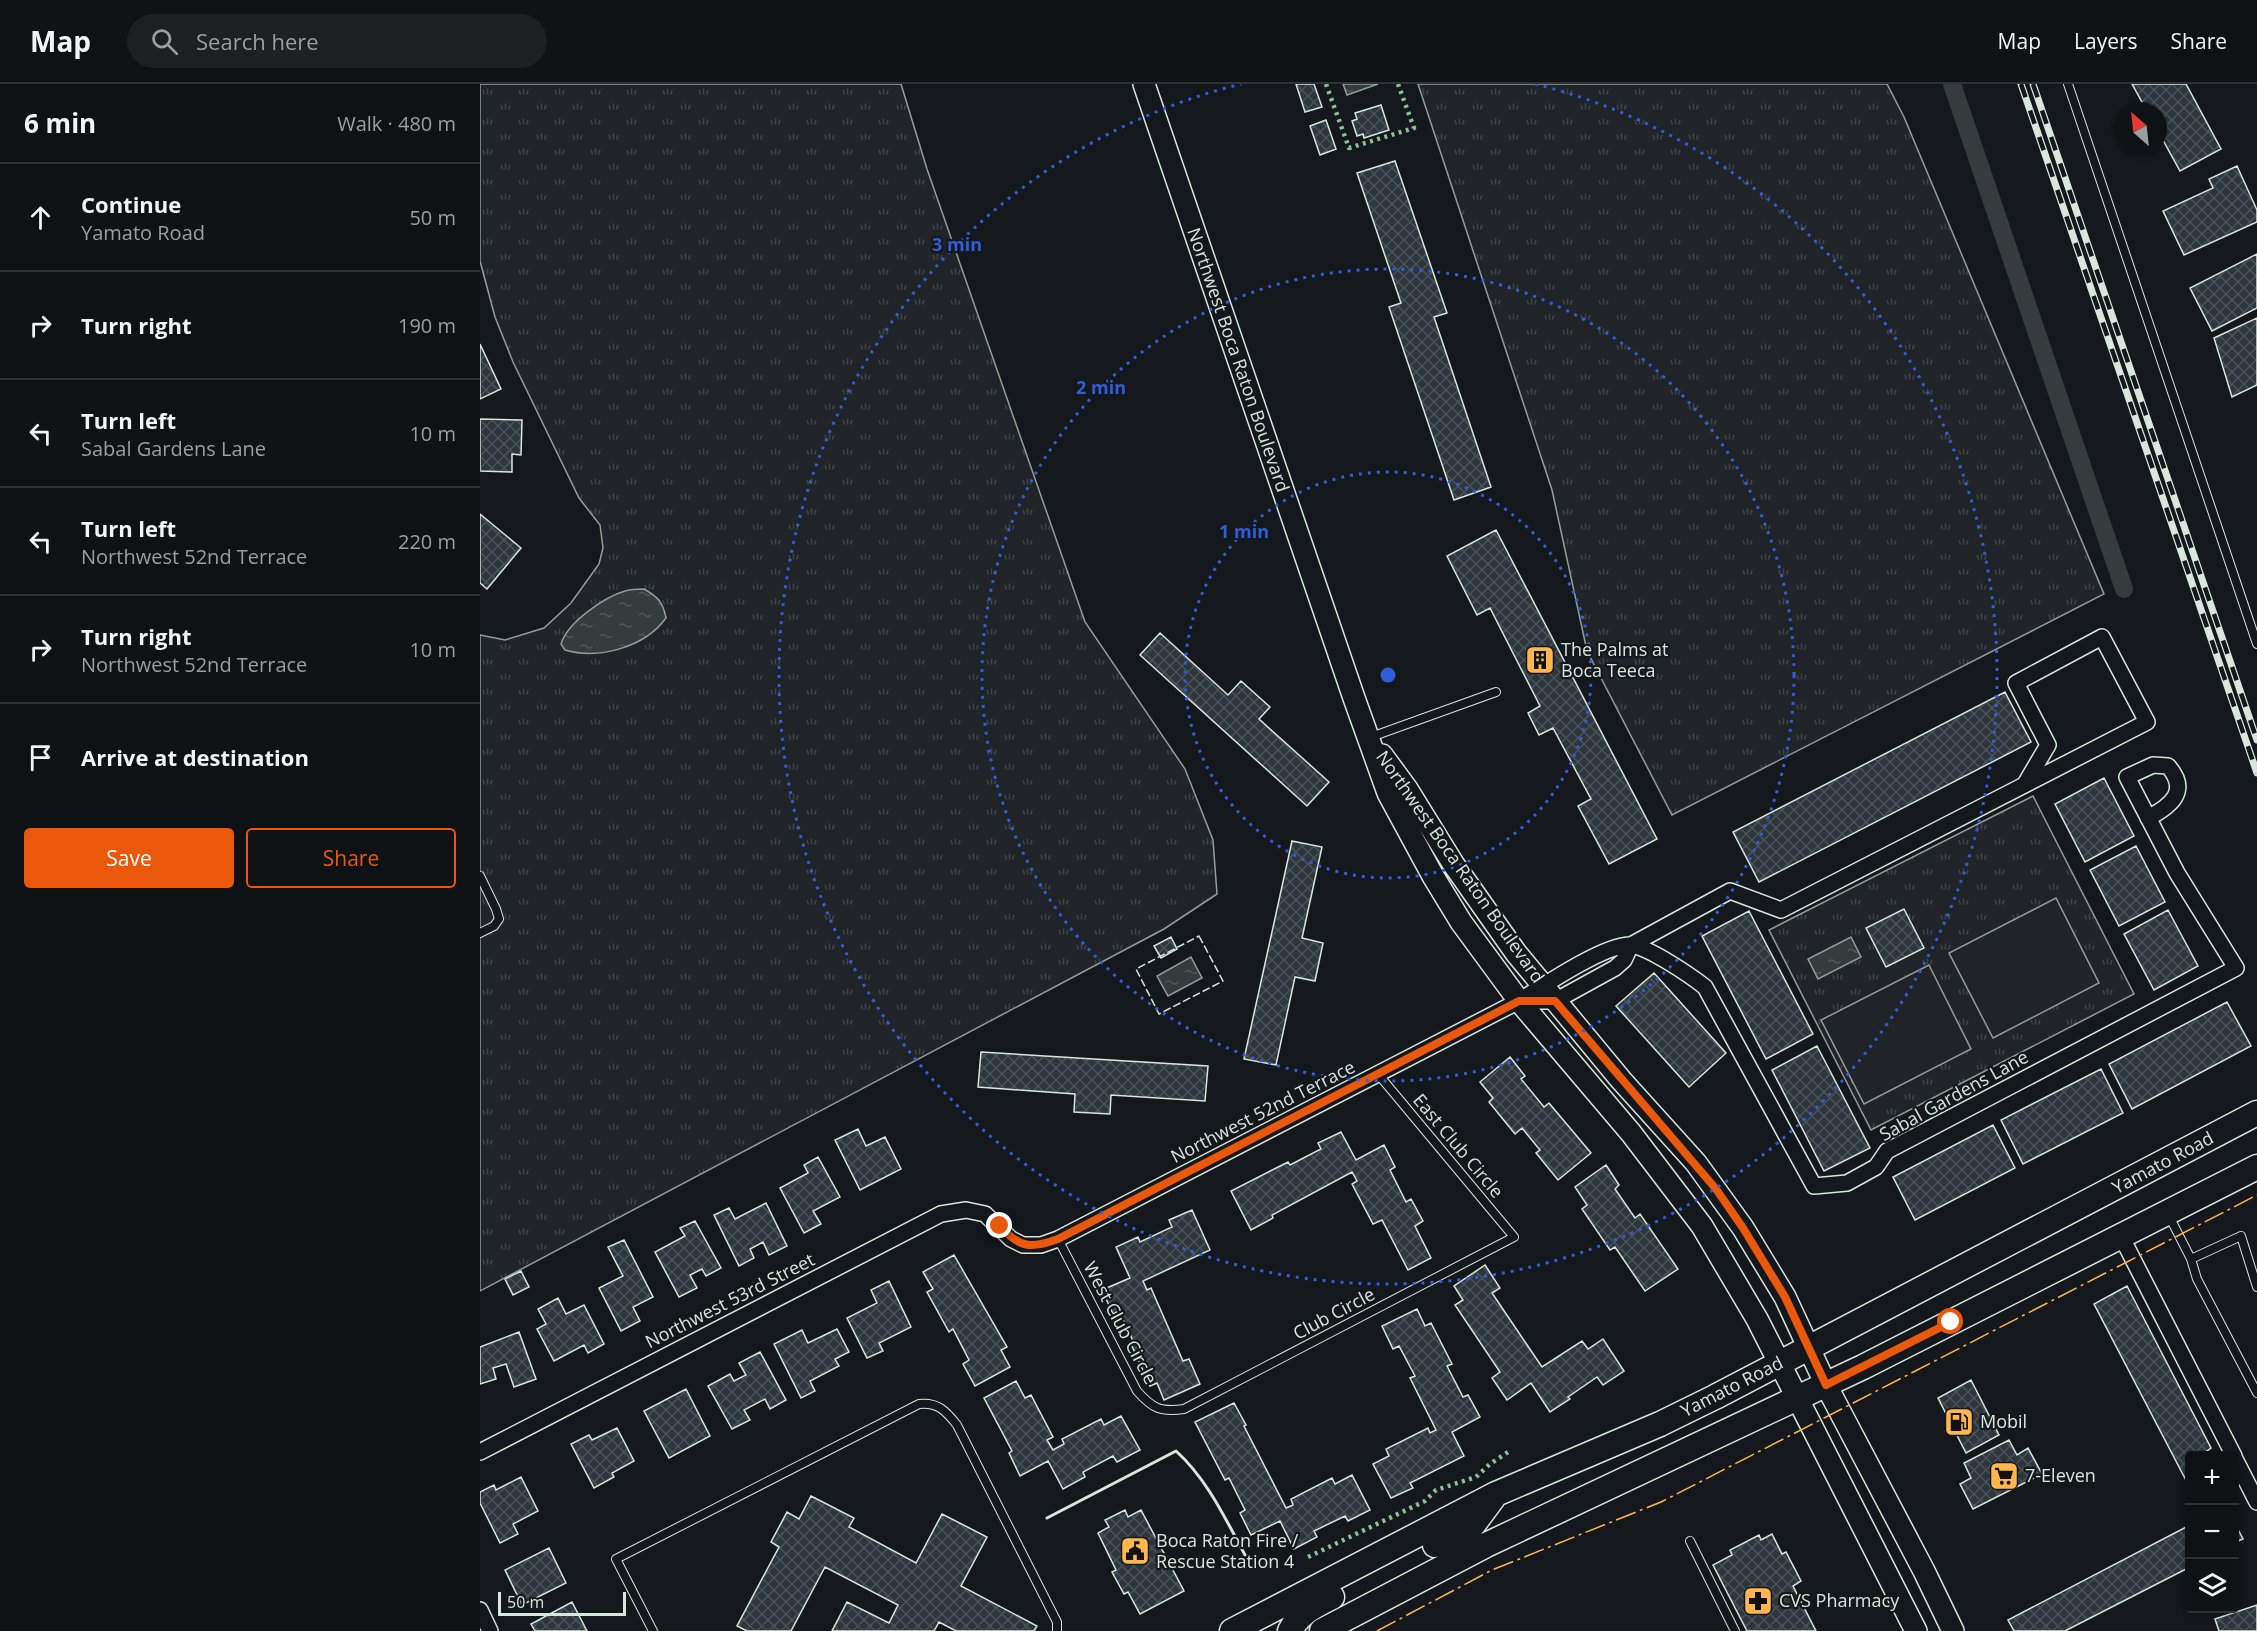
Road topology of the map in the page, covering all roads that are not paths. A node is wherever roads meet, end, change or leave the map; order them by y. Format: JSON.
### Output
{"nodes":[{"id":1,"x":1144,"y":84,"type":"edge"},
{"id":2,"x":2068,"y":84,"type":"edge"},
{"id":3,"x":2257,"y":644,"type":"edge"},
{"id":4,"x":1496,"y":692,"type":"dead end"},
{"id":5,"x":1370,"y":737,"type":"junction"},
{"id":6,"x":2025,"y":784,"type":"junction"},
{"id":7,"x":2148,"y":818,"type":"dead end"},
{"id":8,"x":480,"y":876,"type":"edge"},
{"id":9,"x":480,"y":933,"type":"edge"},
{"id":10,"x":1631,"y":945,"type":"junction"},
{"id":11,"x":1549,"y":993,"type":"junction"},
{"id":12,"x":1519,"y":1001,"type":"junction"},
{"id":13,"x":1378,"y":1074,"type":"junction"},
{"id":14,"x":2257,"y":1113,"type":"edge"},
{"id":15,"x":2257,"y":1167,"type":"edge"},
{"id":16,"x":2167,"y":1213,"type":"junction"},
{"id":17,"x":1000,"y":1226,"type":"joint"},
{"id":18,"x":2121,"y":1236,"type":"junction"},
{"id":19,"x":1514,"y":1237,"type":"joint"},
{"id":20,"x":1058,"y":1239,"type":"junction"},
{"id":21,"x":2191,"y":1258,"type":"junction"},
{"id":22,"x":2257,"y":1287,"type":"edge"},
{"id":23,"x":1809,"y":1348,"type":"junction"},
{"id":24,"x":1780,"y":1363,"type":"junction"},
{"id":25,"x":1826,"y":1385,"type":"junction"},
{"id":26,"x":2257,"y":1393,"type":"edge"},
{"id":27,"x":1797,"y":1399,"type":"junction"},
{"id":28,"x":1166,"y":1411,"type":"joint"},
{"id":29,"x":2231,"y":1451,"type":"edge"},
{"id":30,"x":480,"y":1452,"type":"edge"},
{"id":31,"x":2239,"y":1466,"type":"edge"},
{"id":32,"x":1496,"y":1494,"type":"junction"},
{"id":33,"x":2257,"y":1502,"type":"edge"},
{"id":34,"x":1690,"y":1541,"type":"dead end"},
{"id":35,"x":480,"y":1610,"type":"edge"},
{"id":36,"x":1245,"y":1628,"type":"edge"},
{"id":37,"x":1326,"y":1630,"type":"edge"},
{"id":38,"x":490,"y":1631,"type":"edge"},
{"id":39,"x":653,"y":1631,"type":"edge"},
{"id":40,"x":1057,"y":1631,"type":"edge"},
{"id":41,"x":1290,"y":1631,"type":"edge"},
{"id":42,"x":1735,"y":1631,"type":"edge"},
{"id":43,"x":1916,"y":1631,"type":"edge"},
{"id":44,"x":1953,"y":1631,"type":"edge"}],
"edges":[{"from":1,"to":5,"type":"street","name":"Northwest Boca Raton Boulevard"},
{"from":2,"to":3,"type":"lane"},
{"from":4,"to":5,"type":"lane"},
{"from":5,"to":11,"type":"street","name":"Northwest Boca Raton Boulevard"},
{"from":5,"to":12,"type":"street","name":"Northwest Boca Raton Boulevard"},
{"from":6,"to":6,"type":"street"},
{"from":6,"to":10,"type":"street"},
{"from":7,"to":10,"type":"street","name":"Sabal Gardens Lane"},
{"from":8,"to":9,"type":"lane"},
{"from":10,"to":11,"type":"street"},
{"from":11,"to":12,"type":"street"},
{"from":11,"to":23,"type":"street","name":"Northwest Boca Raton Boulevard"},
{"from":12,"to":13,"type":"street","name":"Northwest 52nd Terrace"},
{"from":12,"to":24,"type":"street","name":"Northwest Boca Raton Boulevard"},
{"from":13,"to":19,"type":"lane","name":"East Club Circle"},
{"from":13,"to":20,"type":"street","name":"Northwest 52nd Terrace"},
{"from":14,"to":23,"type":"main road","name":"Yamato Road"},
{"from":15,"to":16,"type":"main road","name":"Yamato Road"},
{"from":16,"to":18,"type":"main road","name":"Yamato Road"},
{"from":16,"to":21,"type":"lane"},
{"from":17,"to":20,"type":"street","name":"Northwest 52nd Terrace"},
{"from":17,"to":30,"type":"street","name":"Northwest 53rd Street"},
{"from":18,"to":25,"type":"main road","name":"Yamato Road"},
{"from":18,"to":29,"type":"street"},
{"from":19,"to":28,"type":"lane","name":"Club Circle"},
{"from":20,"to":28,"type":"lane","name":"West Club Circle"},
{"from":21,"to":22,"type":"lane"},
{"from":21,"to":26,"type":"lane"},
{"from":23,"to":24,"type":"main road","name":"Yamato Road"},
{"from":23,"to":25,"type":"street","name":"Northwest Boca Raton Boulevard"},
{"from":24,"to":27,"type":"street","name":"Northwest Boca Raton Boulevard"},
{"from":24,"to":32,"type":"main road","name":"Yamato Road"},
{"from":25,"to":27,"type":"main road","name":"Yamato Road"},
{"from":25,"to":44,"type":"street","name":"Northwest Boca Raton Boulevard"},
{"from":27,"to":37,"type":"main road","name":"Yamato Road"},
{"from":27,"to":43,"type":"street","name":"Northwest Boca Raton Boulevard"},
{"from":31,"to":33,"type":"street"},
{"from":32,"to":36,"type":"main road","name":"Yamato Road"},
{"from":32,"to":41,"type":"main road"},
{"from":34,"to":42,"type":"lane"},
{"from":35,"to":38,"type":"street"},
{"from":39,"to":40,"type":"lane"}]}
